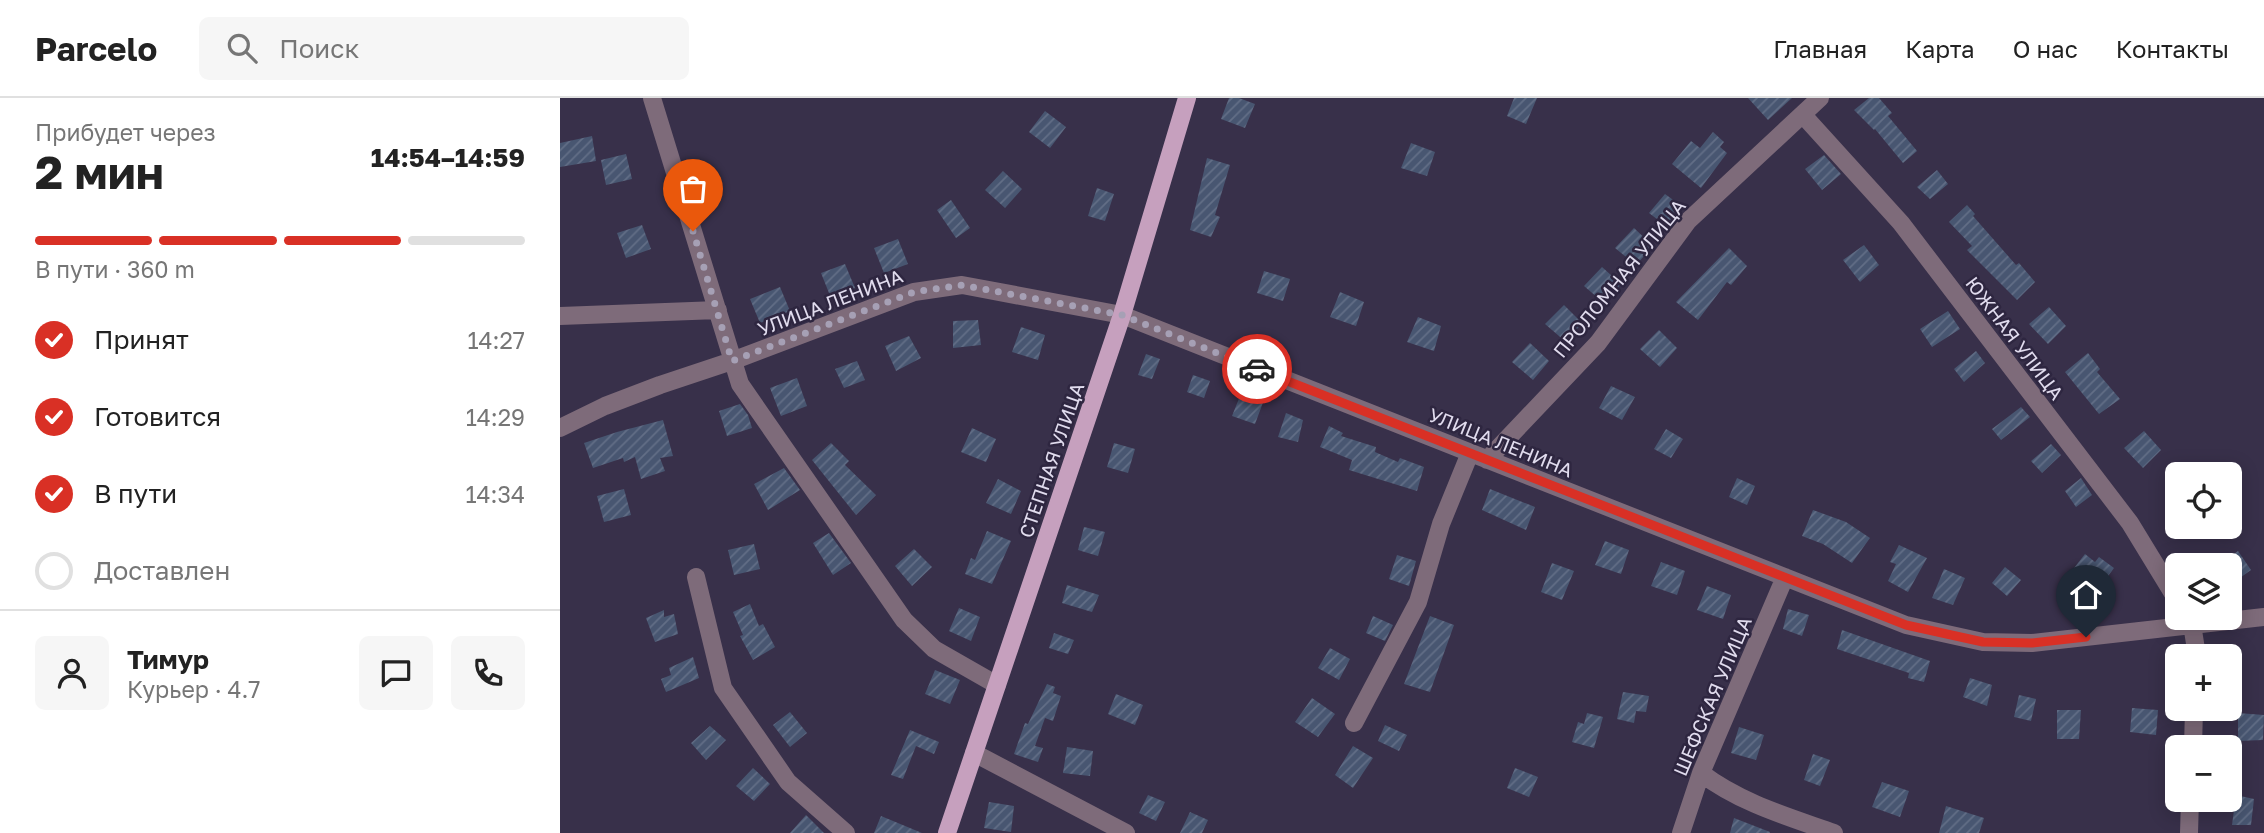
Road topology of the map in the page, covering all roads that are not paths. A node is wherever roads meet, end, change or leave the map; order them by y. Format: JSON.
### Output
{"nodes":[{"id":1,"x":652,"y":98,"type":"edge"},
{"id":2,"x":1188,"y":98,"type":"edge"},
{"id":3,"x":1820,"y":98,"type":"edge"},
{"id":4,"x":1803,"y":115,"type":"junction"},
{"id":5,"x":718,"y":310,"type":"junction"},
{"id":6,"x":1122,"y":315,"type":"junction"},
{"id":7,"x":560,"y":316,"type":"edge"},
{"id":8,"x":732,"y":361,"type":"junction"},
{"id":9,"x":560,"y":428,"type":"edge"},
{"id":10,"x":1479,"y":456,"type":"junction"},
{"id":11,"x":696,"y":577,"type":"dead end"},
{"id":12,"x":1785,"y":577,"type":"junction"},
{"id":13,"x":2165,"y":580,"type":"edge"},
{"id":14,"x":2264,"y":617,"type":"edge"},
{"id":15,"x":2242,"y":618,"type":"edge"},
{"id":16,"x":2165,"y":624,"type":"edge"},
{"id":17,"x":997,"y":685,"type":"junction"},
{"id":18,"x":1354,"y":723,"type":"dead end"},
{"id":19,"x":974,"y":753,"type":"junction"},
{"id":20,"x":1701,"y":774,"type":"junction"},
{"id":21,"x":2190,"y":812,"type":"edge"},
{"id":22,"x":846,"y":833,"type":"edge"},
{"id":23,"x":947,"y":833,"type":"edge"},
{"id":24,"x":1126,"y":833,"type":"edge"},
{"id":25,"x":1681,"y":833,"type":"edge"},
{"id":26,"x":1834,"y":833,"type":"edge"},
{"id":27,"x":2189,"y":833,"type":"edge"}],
"edges":[{"from":1,"to":5,"type":"street"},
{"from":2,"to":6,"type":"main road","name":"СТЕПНАЯ УЛИЦА"},
{"from":3,"to":4,"type":"street","name":"ПРОЛОМНАЯ УЛИЦА"},
{"from":4,"to":10,"type":"street","name":"ПРОЛОМНАЯ УЛИЦА"},
{"from":4,"to":13,"type":"street","name":"ЮЖНАЯ УЛИЦА"},
{"from":5,"to":7,"type":"street"},
{"from":5,"to":8,"type":"street"},
{"from":6,"to":8,"type":"street","name":"УЛИЦА ЛЕНИНА"},
{"from":6,"to":10,"type":"street","name":"УЛИЦА ЛЕНИНА"},
{"from":6,"to":17,"type":"main road","name":"СТЕПНАЯ УЛИЦА"},
{"from":8,"to":9,"type":"street","name":"УЛИЦА ЛЕНИНА"},
{"from":8,"to":17,"type":"street"},
{"from":10,"to":12,"type":"street","name":"УЛИЦА ЛЕНИНА"},
{"from":10,"to":18,"type":"street","name":"ПРОЛОМНАЯ УЛИЦА"},
{"from":11,"to":22,"type":"street"},
{"from":12,"to":16,"type":"street","name":"УЛИЦА ЛЕНИНА"},
{"from":12,"to":20,"type":"street","name":"ШЕФСКАЯ УЛИЦА"},
{"from":14,"to":15,"type":"street","name":"УЛИЦА ЛЕНИНА"},
{"from":17,"to":19,"type":"main road","name":"СТЕПНАЯ УЛИЦА"},
{"from":19,"to":23,"type":"main road","name":"СТЕПНАЯ УЛИЦА"},
{"from":19,"to":24,"type":"street"},
{"from":20,"to":25,"type":"street","name":"ШЕФСКАЯ УЛИЦА"},
{"from":20,"to":26,"type":"street"},
{"from":21,"to":27,"type":"street"}]}
